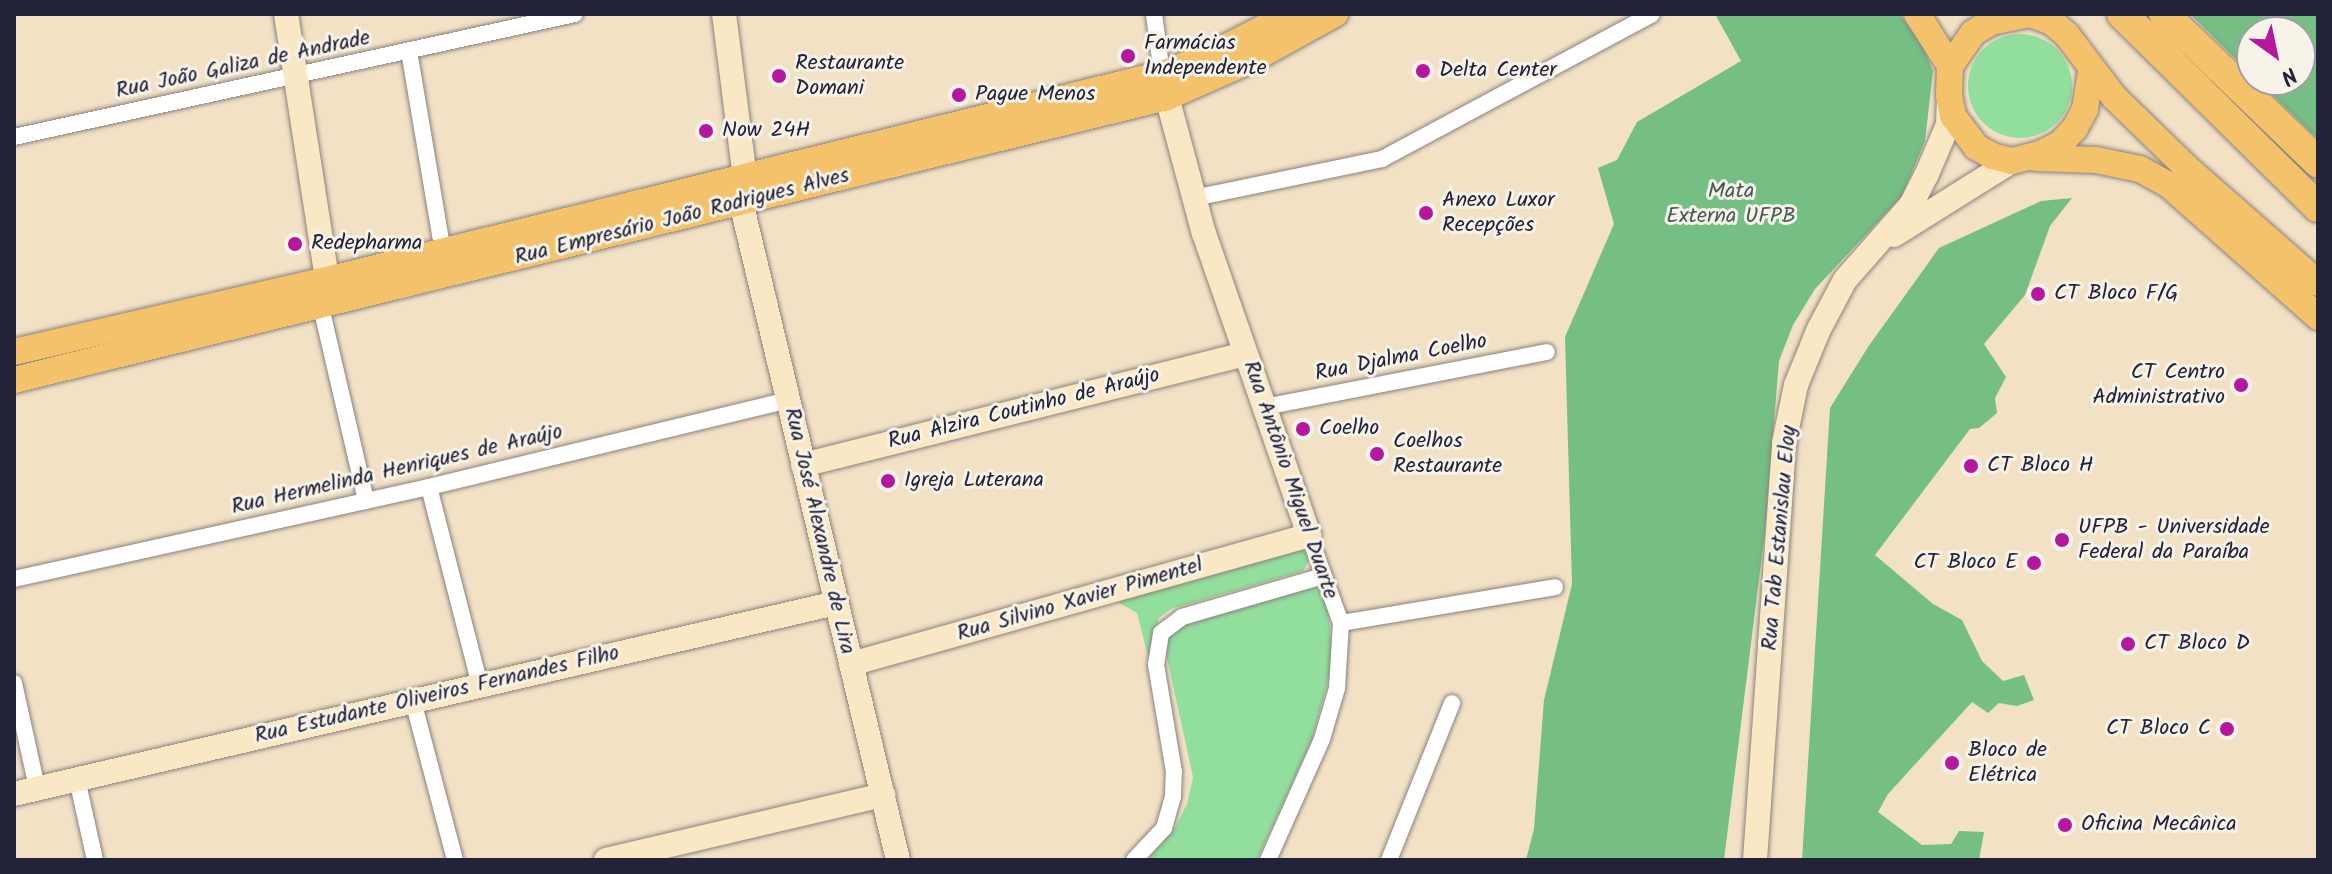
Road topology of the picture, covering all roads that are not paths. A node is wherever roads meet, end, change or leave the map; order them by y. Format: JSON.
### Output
{"nodes":[{"id":1,"x":286,"y":14,"type":"edge"},
{"id":2,"x":575,"y":14,"type":"edge"},
{"id":3,"x":724,"y":14,"type":"edge"},
{"id":4,"x":1154,"y":14,"type":"edge"},
{"id":5,"x":1291,"y":14,"type":"edge"},
{"id":6,"x":1335,"y":14,"type":"edge"},
{"id":7,"x":1652,"y":14,"type":"edge"},
{"id":8,"x":1917,"y":14,"type":"edge"},
{"id":9,"x":2029,"y":14,"type":"edge"},
{"id":10,"x":2122,"y":14,"type":"edge"},
{"id":11,"x":2164,"y":14,"type":"edge"},
{"id":12,"x":409,"y":51,"type":"junction"},
{"id":13,"x":1950,"y":66,"type":"junction"},
{"id":14,"x":2091,"y":70,"type":"junction"},
{"id":15,"x":294,"y":75,"type":"junction"},
{"id":16,"x":1165,"y":86,"type":"junction"},
{"id":17,"x":1949,"y":95,"type":"junction"},
{"id":18,"x":14,"y":137,"type":"edge"},
{"id":19,"x":2020,"y":159,"type":"junction"},
{"id":20,"x":2318,"y":162,"type":"edge"},
{"id":21,"x":743,"y":190,"type":"junction"},
{"id":22,"x":1194,"y":198,"type":"junction"},
{"id":23,"x":2318,"y":207,"type":"edge"},
{"id":24,"x":1882,"y":242,"type":"junction"},
{"id":25,"x":443,"y":251,"type":"junction"},
{"id":26,"x":327,"y":280,"type":"junction"},
{"id":27,"x":2318,"y":283,"type":"edge"},
{"id":28,"x":321,"y":307,"type":"junction"},
{"id":29,"x":2318,"y":317,"type":"edge"},
{"id":30,"x":14,"y":352,"type":"edge"},
{"id":31,"x":1547,"y":352,"type":"dead end"},
{"id":32,"x":1245,"y":354,"type":"junction"},
{"id":33,"x":14,"y":380,"type":"edge"},
{"id":34,"x":788,"y":400,"type":"junction"},
{"id":35,"x":1264,"y":407,"type":"junction"},
{"id":36,"x":803,"y":465,"type":"junction"},
{"id":37,"x":429,"y":487,"type":"junction"},
{"id":38,"x":366,"y":501,"type":"junction"},
{"id":39,"x":1309,"y":535,"type":"junction"},
{"id":40,"x":1323,"y":576,"type":"junction"},
{"id":41,"x":14,"y":579,"type":"edge"},
{"id":42,"x":1555,"y":587,"type":"dead end"},
{"id":43,"x":836,"y":603,"type":"junction"},
{"id":44,"x":1341,"y":623,"type":"junction"},
{"id":45,"x":851,"y":664,"type":"junction"},
{"id":46,"x":14,"y":683,"type":"edge"},
{"id":47,"x":480,"y":685,"type":"junction"},
{"id":48,"x":413,"y":701,"type":"junction"},
{"id":49,"x":1452,"y":703,"type":"dead end"},
{"id":50,"x":77,"y":779,"type":"junction"},
{"id":51,"x":26,"y":791,"type":"edge"},
{"id":52,"x":883,"y":795,"type":"junction"},
{"id":53,"x":95,"y":860,"type":"edge"},
{"id":54,"x":455,"y":860,"type":"edge"},
{"id":55,"x":606,"y":860,"type":"edge"},
{"id":56,"x":898,"y":860,"type":"edge"},
{"id":57,"x":1134,"y":860,"type":"edge"},
{"id":58,"x":1268,"y":860,"type":"edge"},
{"id":59,"x":1389,"y":860,"type":"edge"},
{"id":60,"x":1755,"y":860,"type":"edge"}],
"edges":[{"from":1,"to":15,"type":"street"},
{"from":2,"to":12,"type":"street","name":"Rua João Galiza de Andrade"},
{"from":3,"to":21,"type":"street","name":"Rua José Alexandre de Lira"},
{"from":4,"to":16,"type":"street","name":"Rua Antônio Miguel Duarte"},
{"from":5,"to":16,"type":"main road","name":"Rua Empresário João Rodrigues Alves"},
{"from":6,"to":16,"type":"main road","name":"Rua Empresário João Rodrigues Alves"},
{"from":7,"to":22,"type":"street"},
{"from":8,"to":13,"type":"main road"},
{"from":9,"to":13,"type":"main road"},
{"from":9,"to":14,"type":"main road"},
{"from":10,"to":23,"type":"highway"},
{"from":11,"to":20,"type":"highway"},
{"from":12,"to":15,"type":"street","name":"Rua João Galiza de Andrade"},
{"from":12,"to":25,"type":"street"},
{"from":13,"to":17,"type":"main road"},
{"from":14,"to":19,"type":"main road"},
{"from":14,"to":27,"type":"main road"},
{"from":15,"to":18,"type":"street","name":"Rua João Galiza de Andrade"},
{"from":15,"to":26,"type":"street"},
{"from":16,"to":21,"type":"main road","name":"Rua Empresário João Rodrigues Alves"},
{"from":16,"to":22,"type":"street","name":"Rua Antônio Miguel Duarte"},
{"from":17,"to":19,"type":"main road"},
{"from":17,"to":24,"type":"street","name":"Rua Tab Estanislau Eloy"},
{"from":19,"to":24,"type":"street","name":"Rua Tab Estanislau Eloy"},
{"from":19,"to":29,"type":"main road"},
{"from":21,"to":25,"type":"main road","name":"Rua Empresário João Rodrigues Alves"},
{"from":21,"to":28,"type":"main road","name":"Rua Empresário João Rodrigues Alves"},
{"from":21,"to":34,"type":"street","name":"Rua José Alexandre de Lira"},
{"from":22,"to":32,"type":"street","name":"Rua Antônio Miguel Duarte"},
{"from":24,"to":60,"type":"street","name":"Rua Tab Estanislau Eloy"},
{"from":25,"to":26,"type":"main road","name":"Rua Empresário João Rodrigues Alves"},
{"from":26,"to":30,"type":"main road","name":"Rua Empresário João Rodrigues Alves"},
{"from":28,"to":33,"type":"main road","name":"Rua Empresário João Rodrigues Alves"},
{"from":28,"to":38,"type":"street"},
{"from":31,"to":35,"type":"street","name":"Rua Djalma Coelho"},
{"from":32,"to":35,"type":"street","name":"Rua Antônio Miguel Duarte"},
{"from":32,"to":36,"type":"street","name":"Rua Alzira Coutinho de Araújo"},
{"from":34,"to":36,"type":"street","name":"Rua José Alexandre de Lira"},
{"from":34,"to":37,"type":"street","name":"Rua Hermelinda Henriques de Araújo"},
{"from":35,"to":39,"type":"street","name":"Rua Antônio Miguel Duarte"},
{"from":36,"to":43,"type":"street","name":"Rua José Alexandre de Lira"},
{"from":37,"to":38,"type":"street","name":"Rua Hermelinda Henriques de Araújo"},
{"from":37,"to":47,"type":"street"},
{"from":38,"to":41,"type":"street","name":"Rua Hermelinda Henriques de Araújo"},
{"from":39,"to":40,"type":"street","name":"Rua Antônio Miguel Duarte"},
{"from":39,"to":45,"type":"street","name":"Rua Silvino Xavier Pimentel"},
{"from":40,"to":44,"type":"street","name":"Rua Antônio Miguel Duarte"},
{"from":40,"to":57,"type":"street"},
{"from":42,"to":44,"type":"street"},
{"from":43,"to":45,"type":"street","name":"Rua José Alexandre de Lira"},
{"from":43,"to":47,"type":"street","name":"Rua Estudante Oliveiros Fernandes Filho"},
{"from":44,"to":58,"type":"street","name":"Rua Antônio Miguel Duarte"},
{"from":45,"to":52,"type":"street","name":"Rua José Alexandre de Lira"},
{"from":46,"to":51,"type":"street"},
{"from":47,"to":48,"type":"street","name":"Rua Estudante Oliveiros Fernandes Filho"},
{"from":48,"to":50,"type":"street","name":"Rua Estudante Oliveiros Fernandes Filho"},
{"from":48,"to":54,"type":"street"},
{"from":49,"to":59,"type":"street"},
{"from":50,"to":51,"type":"street","name":"Rua Estudante Oliveiros Fernandes Filho"},
{"from":50,"to":53,"type":"street"},
{"from":52,"to":55,"type":"street"},
{"from":52,"to":56,"type":"street","name":"Rua José Alexandre de Lira"}]}
